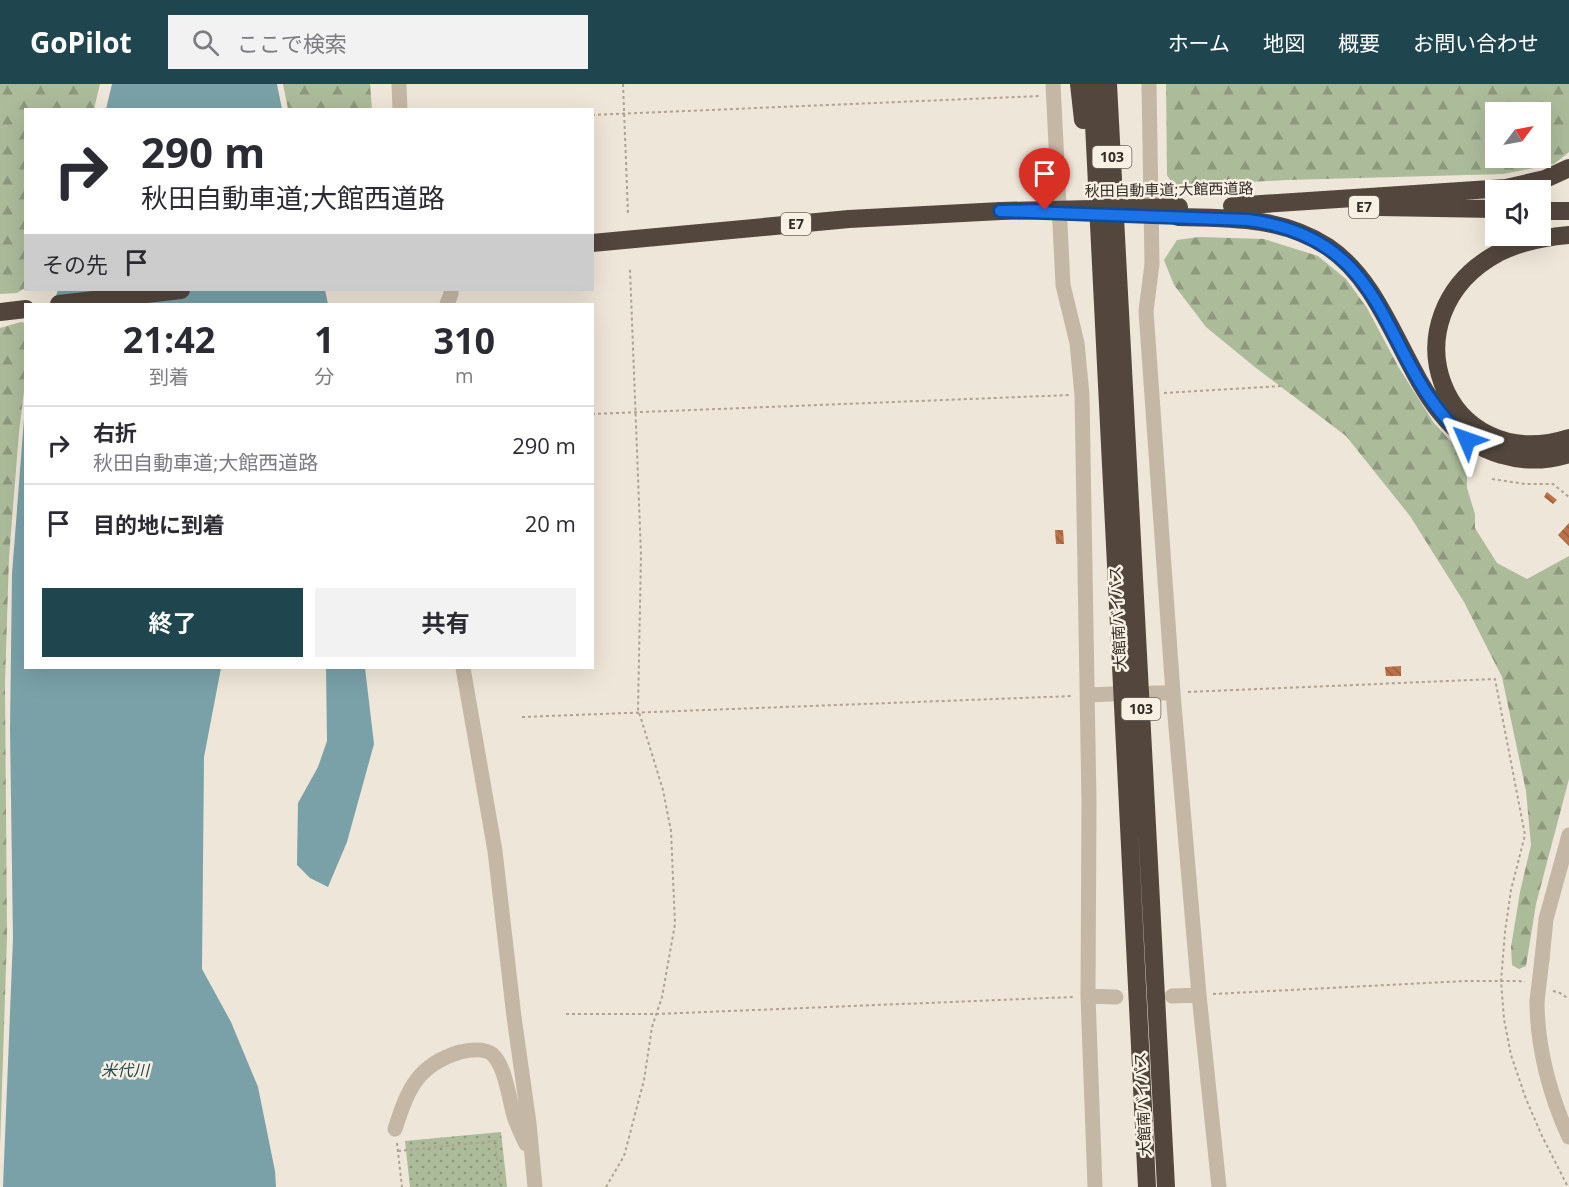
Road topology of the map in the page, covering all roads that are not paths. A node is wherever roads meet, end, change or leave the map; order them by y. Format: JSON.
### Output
{"nodes":[{"id":1,"x":399,"y":84,"type":"edge"},
{"id":2,"x":1079,"y":84,"type":"edge"},
{"id":3,"x":1092,"y":84,"type":"edge"},
{"id":4,"x":1108,"y":84,"type":"edge"},
{"id":5,"x":1113,"y":84,"type":"edge"},
{"id":6,"x":1149,"y":84,"type":"edge"},
{"id":7,"x":1054,"y":90,"type":"edge"},
{"id":8,"x":400,"y":108,"type":"edge"},
{"id":9,"x":1569,"y":168,"type":"edge"},
{"id":10,"x":1232,"y":206,"type":"junction"},
{"id":11,"x":1485,"y":209,"type":"edge"},
{"id":12,"x":1551,"y":211,"type":"edge"},
{"id":13,"x":1569,"y":211,"type":"edge"},
{"id":14,"x":1179,"y":212,"type":"junction"},
{"id":15,"x":1117,"y":230,"type":"junction"},
{"id":16,"x":1569,"y":235,"type":"edge"},
{"id":17,"x":594,"y":243,"type":"edge"},
{"id":18,"x":171,"y":291,"type":"edge"},
{"id":19,"x":68,"y":303,"type":"edge"},
{"id":20,"x":1102,"y":306,"type":"junction"},
{"id":21,"x":24,"y":309,"type":"edge"},
{"id":22,"x":0,"y":312,"type":"edge"},
{"id":23,"x":1569,"y":438,"type":"edge"},
{"id":24,"x":1569,"y":454,"type":"edge"},
{"id":25,"x":463,"y":669,"type":"edge"},
{"id":26,"x":1152,"y":693,"type":"dead end"},
{"id":27,"x":1173,"y":693,"type":"junction"},
{"id":28,"x":1112,"y":694,"type":"dead end"},
{"id":29,"x":1088,"y":695,"type":"junction"},
{"id":30,"x":1569,"y":835,"type":"edge"},
{"id":31,"x":1199,"y":995,"type":"junction"},
{"id":32,"x":1088,"y":996,"type":"junction"},
{"id":33,"x":1172,"y":996,"type":"dead end"},
{"id":34,"x":1116,"y":997,"type":"dead end"},
{"id":35,"x":1157,"y":1034,"type":"junction"},
{"id":36,"x":1138,"y":1035,"type":"junction"},
{"id":37,"x":395,"y":1128,"type":"dead end"},
{"id":38,"x":1569,"y":1137,"type":"edge"},
{"id":39,"x":532,"y":1158,"type":"junction"},
{"id":40,"x":535,"y":1187,"type":"edge"},
{"id":41,"x":1095,"y":1187,"type":"edge"},
{"id":42,"x":1139,"y":1187,"type":"edge"},
{"id":43,"x":1147,"y":1187,"type":"edge"},
{"id":44,"x":1166,"y":1187,"type":"edge"},
{"id":45,"x":1175,"y":1187,"type":"edge"},
{"id":46,"x":1219,"y":1187,"type":"edge"}],
"edges":[{"from":1,"to":8,"type":"street"},
{"from":2,"to":20,"type":"highway"},
{"from":3,"to":20,"type":"highway","name":"大館南バイパス","number":"103"},
{"from":4,"to":15,"type":"highway","name":"大館南バイパス","number":"103"},
{"from":5,"to":15,"type":"highway"},
{"from":6,"to":27,"type":"street"},
{"from":7,"to":29,"type":"street"},
{"from":9,"to":10,"type":"highway"},
{"from":10,"to":11,"type":"highway","name":"秋田自動車道;大館西道路","number":"E7"},
{"from":10,"to":14,"type":"highway","name":"秋田自動車道;大館西道路","number":"E7"},
{"from":12,"to":13,"type":"highway"},
{"from":14,"to":17,"type":"highway","name":"秋田自動車道;大館西道路","number":"E7","bridge":true},
{"from":14,"to":24,"type":"highway"},
{"from":15,"to":35,"type":"highway","name":"大館南バイパス","number":"103"},
{"from":16,"to":23,"type":"highway"},
{"from":18,"to":19,"type":"highway"},
{"from":20,"to":36,"type":"highway","name":"大館南バイパス","number":"103"},
{"from":21,"to":22,"type":"highway"},
{"from":25,"to":39,"type":"street"},
{"from":26,"to":27,"type":"street"},
{"from":27,"to":31,"type":"street"},
{"from":28,"to":29,"type":"street"},
{"from":29,"to":32,"type":"street"},
{"from":30,"to":38,"type":"street","bridge":true},
{"from":31,"to":33,"type":"street"},
{"from":31,"to":46,"type":"street"},
{"from":32,"to":34,"type":"street"},
{"from":32,"to":41,"type":"street"},
{"from":35,"to":44,"type":"highway","name":"大館南バイパス","number":"103"},
{"from":35,"to":45,"type":"highway"},
{"from":36,"to":42,"type":"highway"},
{"from":36,"to":43,"type":"highway","name":"大館南バイパス","number":"103"},
{"from":37,"to":39,"type":"street"},
{"from":39,"to":40,"type":"street"}]}
